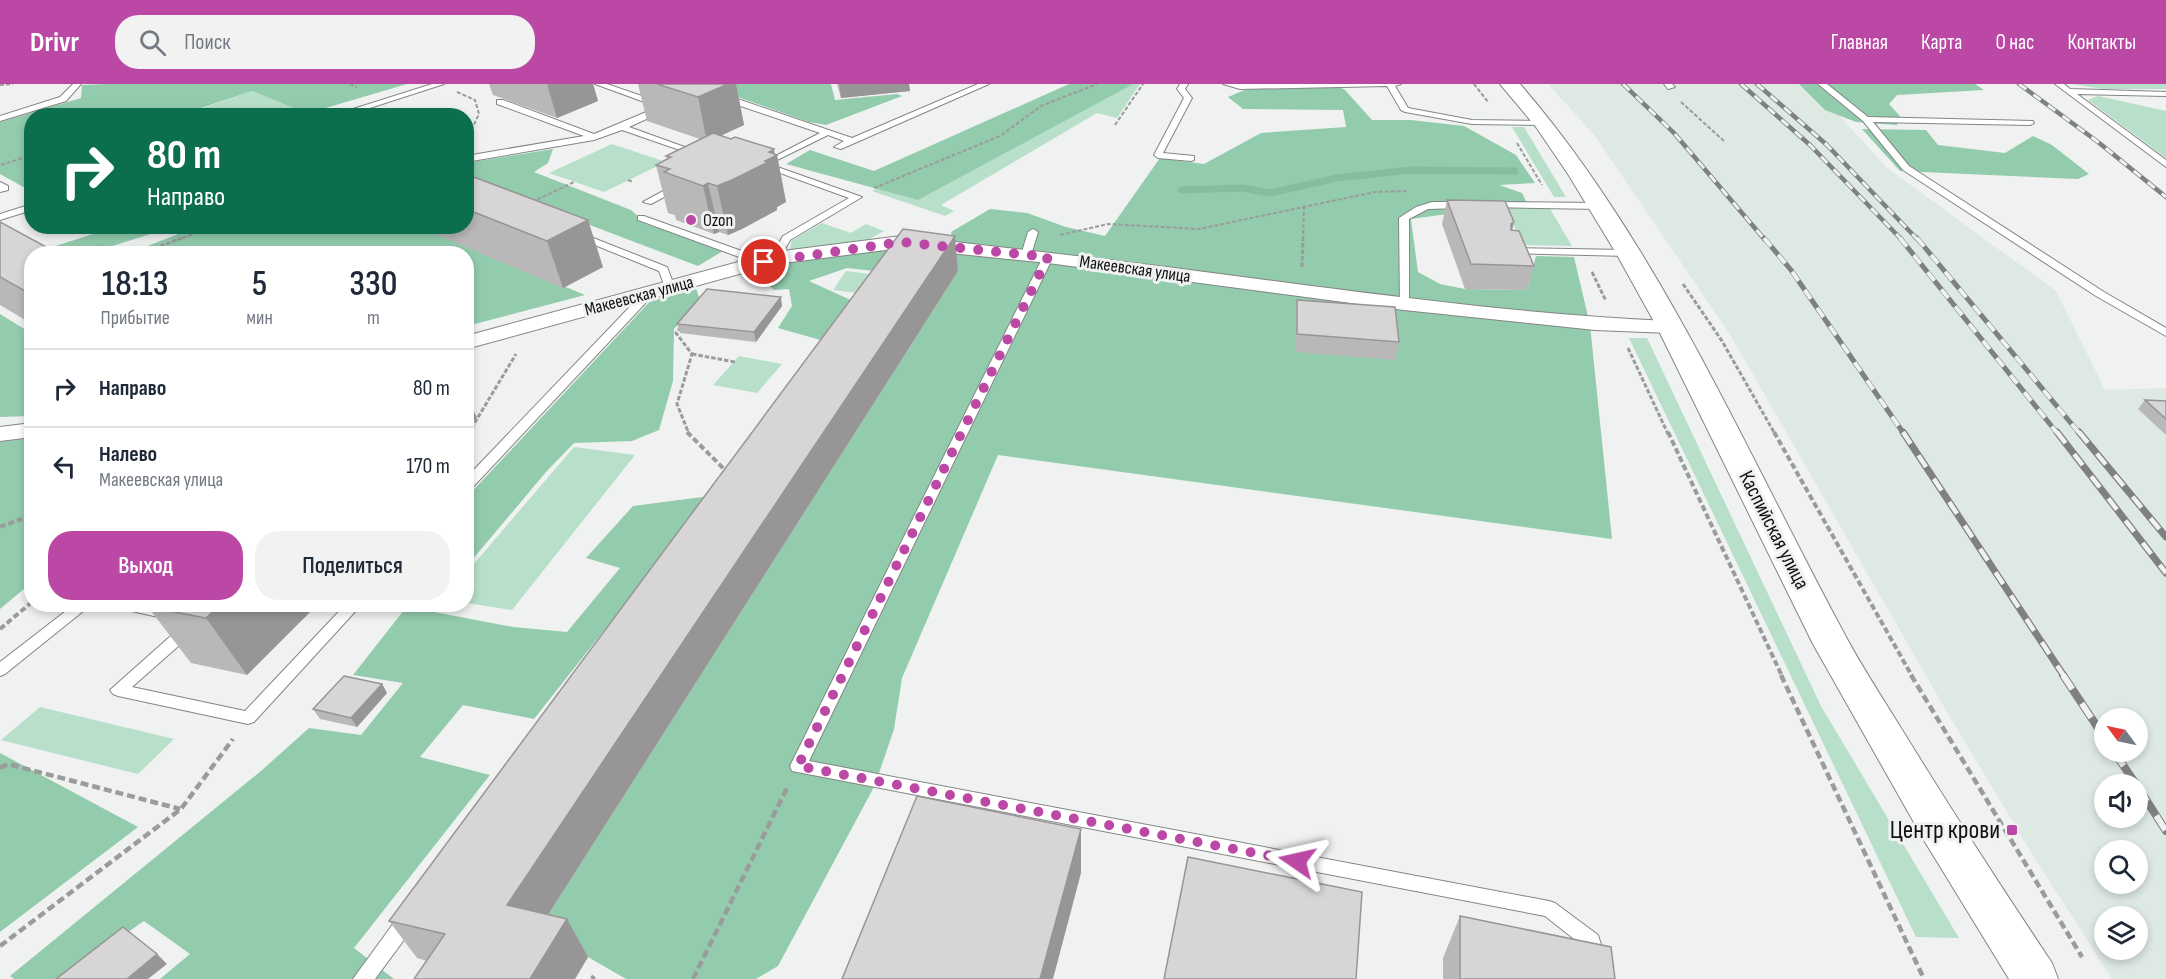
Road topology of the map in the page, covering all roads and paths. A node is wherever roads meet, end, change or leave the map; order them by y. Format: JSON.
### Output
{"nodes":[{"id":1,"x":13,"y":84,"type":"edge"},
{"id":2,"x":77,"y":84,"type":"edge"},
{"id":3,"x":350,"y":84,"type":"edge"},
{"id":4,"x":440,"y":84,"type":"edge"},
{"id":5,"x":599,"y":84,"type":"edge"},
{"id":6,"x":985,"y":84,"type":"edge"},
{"id":7,"x":1097,"y":84,"type":"edge"},
{"id":8,"x":1143,"y":84,"type":"edge"},
{"id":9,"x":1184,"y":84,"type":"edge"},
{"id":10,"x":1227,"y":84,"type":"edge"},
{"id":11,"x":1390,"y":84,"type":"edge"},
{"id":12,"x":1397,"y":84,"type":"edge"},
{"id":13,"x":1474,"y":84,"type":"edge"},
{"id":14,"x":1510,"y":84,"type":"edge"},
{"id":15,"x":1821,"y":84,"type":"edge"},
{"id":16,"x":2059,"y":84,"type":"edge"},
{"id":17,"x":0,"y":85,"type":"edge"},
{"id":18,"x":357,"y":87,"type":"dead end"},
{"id":19,"x":2068,"y":91,"type":"junction"},
{"id":20,"x":712,"y":93,"type":"edge"},
{"id":21,"x":2166,"y":94,"type":"edge"},
{"id":22,"x":1676,"y":98,"type":"dead end"},
{"id":23,"x":500,"y":102,"type":"dead end"},
{"id":24,"x":674,"y":103,"type":"edge"},
{"id":25,"x":664,"y":107,"type":"junction"},
{"id":26,"x":35,"y":108,"type":"edge"},
{"id":27,"x":361,"y":108,"type":"edge"},
{"id":28,"x":24,"y":111,"type":"edge"},
{"id":29,"x":0,"y":119,"type":"edge"},
{"id":30,"x":1866,"y":119,"type":"junction"},
{"id":31,"x":1504,"y":123,"type":"junction"},
{"id":32,"x":1543,"y":123,"type":"junction"},
{"id":33,"x":2030,"y":123,"type":"dead end"},
{"id":34,"x":474,"y":124,"type":"edge"},
{"id":35,"x":1115,"y":125,"type":"dead end"},
{"id":36,"x":622,"y":127,"type":"junction"},
{"id":37,"x":828,"y":132,"type":"junction"},
{"id":38,"x":594,"y":137,"type":"junction"},
{"id":39,"x":852,"y":141,"type":"junction"},
{"id":40,"x":1725,"y":142,"type":"dead end"},
{"id":41,"x":838,"y":147,"type":"dead end"},
{"id":42,"x":705,"y":156,"type":"edge"},
{"id":43,"x":474,"y":157,"type":"edge"},
{"id":44,"x":24,"y":158,"type":"edge"},
{"id":45,"x":1191,"y":158,"type":"dead end"},
{"id":46,"x":2166,"y":164,"type":"edge"},
{"id":47,"x":0,"y":165,"type":"edge"},
{"id":48,"x":628,"y":180,"type":"dead end"},
{"id":49,"x":574,"y":182,"type":"dead end"},
{"id":50,"x":633,"y":182,"type":"dead end"},
{"id":51,"x":684,"y":183,"type":"edge"},
{"id":52,"x":1409,"y":191,"type":"dead end"},
{"id":53,"x":857,"y":197,"type":"junction"},
{"id":54,"x":648,"y":202,"type":"dead end"},
{"id":55,"x":525,"y":206,"type":"edge"},
{"id":56,"x":1554,"y":206,"type":"junction"},
{"id":57,"x":1600,"y":206,"type":"junction"},
{"id":58,"x":1304,"y":207,"type":"junction"},
{"id":59,"x":24,"y":210,"type":"edge"},
{"id":60,"x":0,"y":217,"type":"edge"},
{"id":61,"x":641,"y":218,"type":"dead end"},
{"id":62,"x":570,"y":232,"type":"edge"},
{"id":63,"x":1033,"y":232,"type":"dead end"},
{"id":64,"x":1068,"y":233,"type":"dead end"},
{"id":65,"x":194,"y":234,"type":"edge"},
{"id":66,"x":160,"y":246,"type":"edge"},
{"id":67,"x":1510,"y":251,"type":"edge"},
{"id":68,"x":1582,"y":253,"type":"junction"},
{"id":69,"x":1628,"y":253,"type":"junction"},
{"id":70,"x":1026,"y":255,"type":"junction"},
{"id":71,"x":1048,"y":257,"type":"junction"},
{"id":72,"x":775,"y":258,"type":"junction"},
{"id":73,"x":754,"y":265,"type":"junction"},
{"id":74,"x":1677,"y":275,"type":"dead end"},
{"id":75,"x":670,"y":288,"type":"junction"},
{"id":76,"x":1302,"y":292,"type":"junction"},
{"id":77,"x":648,"y":294,"type":"junction"},
{"id":78,"x":1404,"y":304,"type":"junction"},
{"id":79,"x":533,"y":325,"type":"junction"},
{"id":80,"x":683,"y":325,"type":"edge"},
{"id":81,"x":1618,"y":325,"type":"junction"},
{"id":82,"x":1670,"y":327,"type":"junction"},
{"id":83,"x":2166,"y":333,"type":"edge"},
{"id":84,"x":474,"y":341,"type":"edge"},
{"id":85,"x":693,"y":354,"type":"junction"},
{"id":86,"x":735,"y":362,"type":"dead end"},
{"id":87,"x":474,"y":425,"type":"edge"},
{"id":88,"x":24,"y":431,"type":"edge"},
{"id":89,"x":0,"y":434,"type":"edge"},
{"id":90,"x":730,"y":475,"type":"edge"},
{"id":91,"x":474,"y":478,"type":"edge"},
{"id":92,"x":24,"y":518,"type":"edge"},
{"id":93,"x":0,"y":527,"type":"edge"},
{"id":94,"x":24,"y":609,"type":"edge"},
{"id":95,"x":76,"y":612,"type":"edge"},
{"id":96,"x":160,"y":612,"type":"edge"},
{"id":97,"x":347,"y":612,"type":"edge"},
{"id":98,"x":0,"y":629,"type":"edge"},
{"id":99,"x":0,"y":670,"type":"edge"},
{"id":100,"x":248,"y":718,"type":"junction"},
{"id":101,"x":798,"y":766,"type":"junction"},
{"id":102,"x":0,"y":768,"type":"edge"},
{"id":103,"x":181,"y":809,"type":"junction"},
{"id":104,"x":420,"y":903,"type":"edge"},
{"id":105,"x":0,"y":946,"type":"edge"},
{"id":106,"x":2082,"y":957,"type":"dead end"},
{"id":107,"x":363,"y":979,"type":"edge"},
{"id":108,"x":693,"y":979,"type":"edge"},
{"id":109,"x":1602,"y":979,"type":"edge"},
{"id":110,"x":1924,"y":979,"type":"edge"},
{"id":111,"x":2035,"y":979,"type":"edge"}],
"edges":[{"from":1,"to":17,"type":"path"},
{"from":2,"to":26,"type":"lane"},
{"from":3,"to":18,"type":"path"},
{"from":4,"to":27,"type":"lane"},
{"from":4,"to":34,"type":"path"},
{"from":5,"to":25,"type":"lane"},
{"from":6,"to":39,"type":"lane"},
{"from":7,"to":53,"type":"path"},
{"from":8,"to":35,"type":"path"},
{"from":9,"to":45,"type":"lane"},
{"from":10,"to":11,"type":"lane"},
{"from":11,"to":12,"type":"lane"},
{"from":11,"to":31,"type":"lane"},
{"from":13,"to":31,"type":"path"},
{"from":14,"to":32,"type":"main road","name":"Каспийская улица"},
{"from":15,"to":30,"type":"lane"},
{"from":16,"to":19,"type":"lane"},
{"from":19,"to":21,"type":"lane"},
{"from":19,"to":46,"type":"lane"},
{"from":20,"to":37,"type":"lane"},
{"from":22,"to":40,"type":"path"},
{"from":23,"to":38,"type":"lane"},
{"from":24,"to":25,"type":"lane"},
{"from":25,"to":36,"type":"lane"},
{"from":28,"to":29,"type":"lane"},
{"from":30,"to":33,"type":"lane"},
{"from":30,"to":83,"type":"lane"},
{"from":31,"to":32,"type":"lane"},
{"from":31,"to":56,"type":"path"},
{"from":32,"to":57,"type":"main road","name":"Каспийская улица"},
{"from":36,"to":38,"type":"lane"},
{"from":36,"to":42,"type":"lane"},
{"from":37,"to":39,"type":"lane"},
{"from":37,"to":53,"type":"lane"},
{"from":38,"to":43,"type":"lane"},
{"from":39,"to":41,"type":"lane"},
{"from":44,"to":47,"type":"path"},
{"from":48,"to":50,"type":"path"},
{"from":49,"to":55,"type":"path"},
{"from":51,"to":54,"type":"lane"},
{"from":52,"to":58,"type":"path"},
{"from":53,"to":72,"type":"lane"},
{"from":56,"to":57,"type":"lane"},
{"from":56,"to":78,"type":"lane"},
{"from":57,"to":69,"type":"main road","name":"Каспийская улица"},
{"from":58,"to":64,"type":"path"},
{"from":58,"to":76,"type":"path"},
{"from":59,"to":60,"type":"lane"},
{"from":61,"to":73,"type":"lane"},
{"from":62,"to":75,"type":"lane"},
{"from":63,"to":70,"type":"lane"},
{"from":65,"to":66,"type":"path"},
{"from":67,"to":68,"type":"lane"},
{"from":68,"to":69,"type":"lane"},
{"from":68,"to":81,"type":"path"},
{"from":69,"to":82,"type":"main road","name":"Каспийская улица"},
{"from":70,"to":71,"type":"street","name":"Макеевская улица"},
{"from":70,"to":72,"type":"street","name":"Макеевская улица"},
{"from":71,"to":76,"type":"street","name":"Макеевская улица"},
{"from":71,"to":101,"type":"lane"},
{"from":72,"to":73,"type":"street","name":"Макеевская улица"},
{"from":73,"to":75,"type":"street","name":"Макеевская улица"},
{"from":74,"to":106,"type":"path"},
{"from":75,"to":77,"type":"street","name":"Макеевская улица"},
{"from":76,"to":78,"type":"street","name":"Макеевская улица"},
{"from":77,"to":79,"type":"street","name":"Макеевская улица"},
{"from":77,"to":91,"type":"lane"},
{"from":78,"to":81,"type":"street","name":"Макеевская улица"},
{"from":79,"to":84,"type":"street","name":"Макеевская улица"},
{"from":79,"to":87,"type":"path"},
{"from":80,"to":85,"type":"path"},
{"from":81,"to":82,"type":"street","name":"Макеевская улица"},
{"from":81,"to":110,"type":"path"},
{"from":82,"to":111,"type":"main road","name":"Каспийская улица"},
{"from":85,"to":86,"type":"path"},
{"from":85,"to":90,"type":"path"},
{"from":88,"to":89,"type":"street"},
{"from":92,"to":93,"type":"path"},
{"from":94,"to":98,"type":"path"},
{"from":95,"to":99,"type":"lane"},
{"from":96,"to":100,"type":"lane"},
{"from":97,"to":100,"type":"lane"},
{"from":100,"to":103,"type":"path"},
{"from":101,"to":108,"type":"path"},
{"from":101,"to":109,"type":"lane"},
{"from":102,"to":103,"type":"path"},
{"from":103,"to":105,"type":"path"},
{"from":104,"to":107,"type":"lane"}]}
